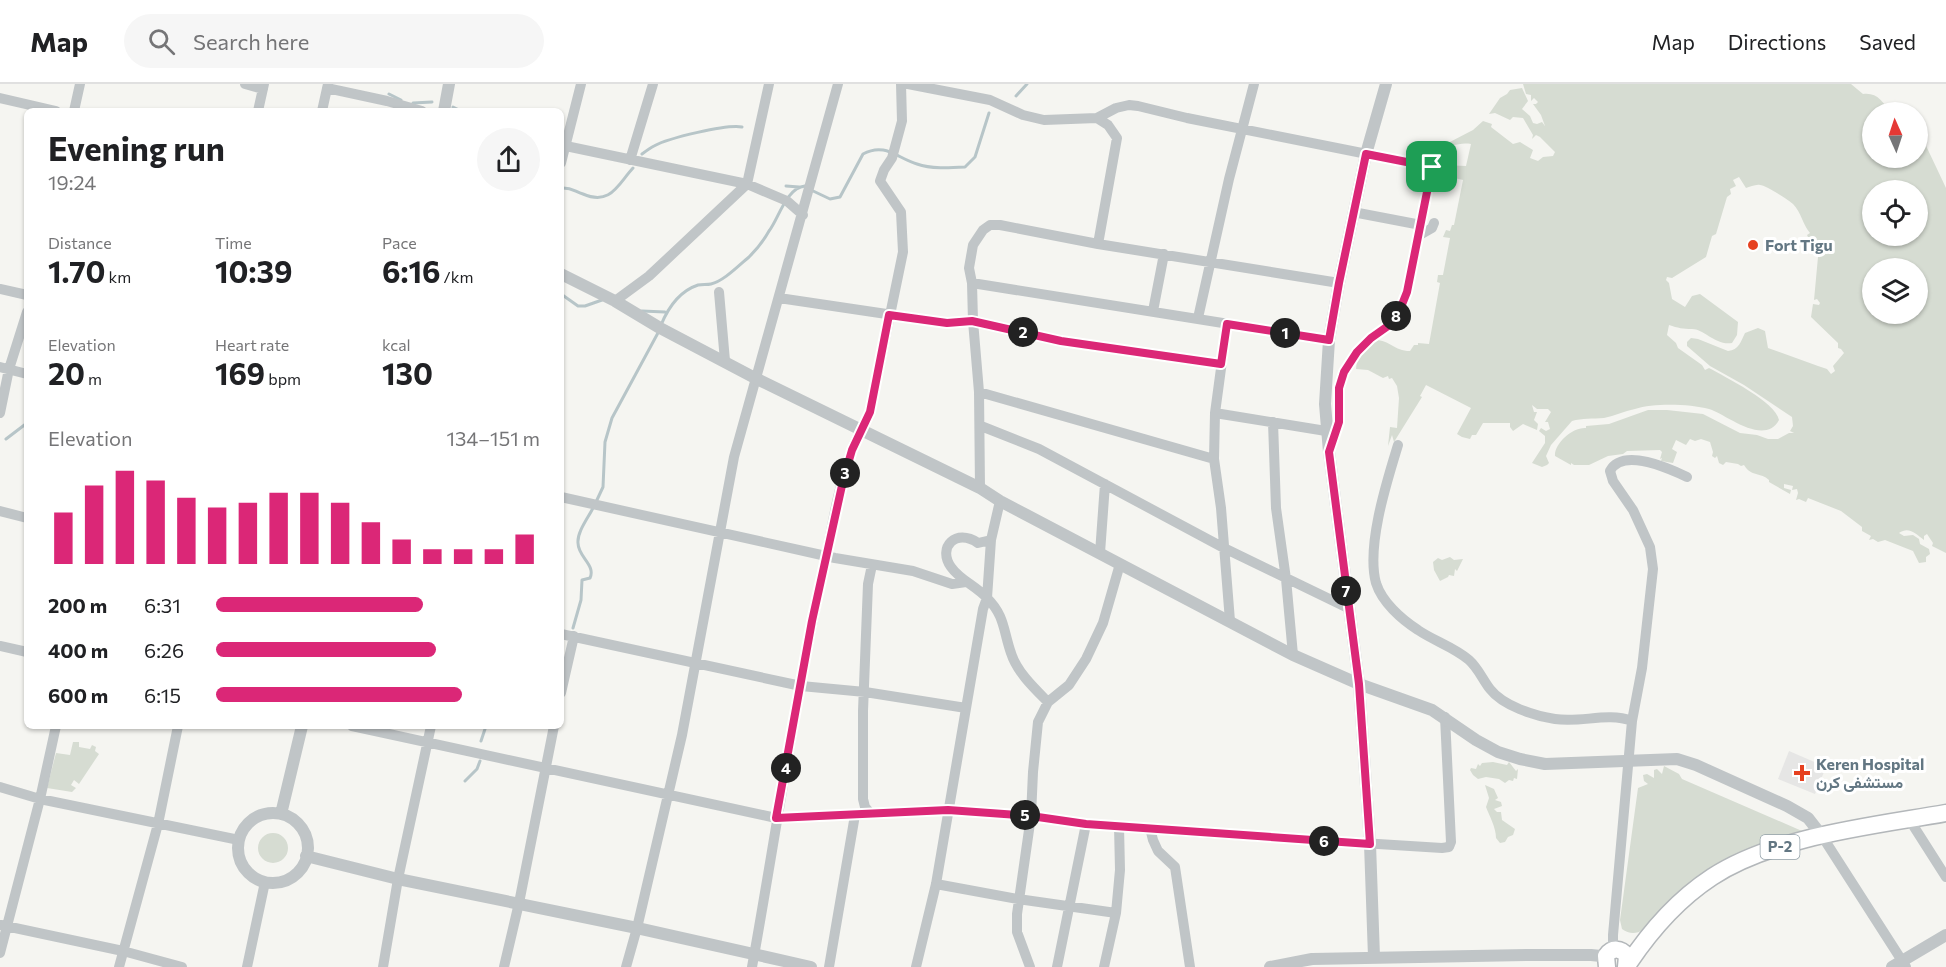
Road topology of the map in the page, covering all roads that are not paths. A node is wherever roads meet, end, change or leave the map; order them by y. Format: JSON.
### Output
{"nodes":[{"id":1,"x":80,"y":84,"type":"edge"},
{"id":2,"x":244,"y":84,"type":"edge"},
{"id":3,"x":449,"y":84,"type":"edge"},
{"id":4,"x":581,"y":84,"type":"edge"},
{"id":5,"x":653,"y":84,"type":"edge"},
{"id":6,"x":769,"y":84,"type":"edge"},
{"id":7,"x":838,"y":84,"type":"edge"},
{"id":8,"x":901,"y":84,"type":"edge"},
{"id":9,"x":908,"y":84,"type":"edge"},
{"id":10,"x":1254,"y":84,"type":"edge"},
{"id":11,"x":1386,"y":84,"type":"edge"},
{"id":12,"x":264,"y":86,"type":"edge"},
{"id":13,"x":327,"y":86,"type":"edge"},
{"id":14,"x":0,"y":99,"type":"edge"},
{"id":15,"x":42,"y":108,"type":"edge"},
{"id":16,"x":75,"y":108,"type":"edge"},
{"id":17,"x":259,"y":108,"type":"edge"},
{"id":18,"x":323,"y":108,"type":"edge"},
{"id":19,"x":412,"y":108,"type":"edge"},
{"id":20,"x":445,"y":108,"type":"edge"},
{"id":21,"x":1097,"y":118,"type":"junction"},
{"id":22,"x":1242,"y":130,"type":"junction"},
{"id":23,"x":564,"y":142,"type":"edge"},
{"id":24,"x":564,"y":145,"type":"edge"},
{"id":25,"x":1435,"y":150,"type":"dead end"},
{"id":26,"x":1366,"y":154,"type":"junction"},
{"id":27,"x":632,"y":160,"type":"junction"},
{"id":28,"x":1432,"y":167,"type":"junction"},
{"id":29,"x":1447,"y":170,"type":"dead end"},
{"id":30,"x":747,"y":184,"type":"junction"},
{"id":31,"x":1353,"y":212,"type":"junction"},
{"id":32,"x":803,"y":215,"type":"junction"},
{"id":33,"x":1434,"y":224,"type":"dead end"},
{"id":34,"x":1420,"y":231,"type":"junction"},
{"id":35,"x":1098,"y":244,"type":"junction"},
{"id":36,"x":1164,"y":254,"type":"junction"},
{"id":37,"x":1209,"y":262,"type":"junction"},
{"id":38,"x":564,"y":276,"type":"edge"},
{"id":39,"x":972,"y":283,"type":"junction"},
{"id":40,"x":1339,"y":283,"type":"junction"},
{"id":41,"x":0,"y":289,"type":"edge"},
{"id":42,"x":719,"y":292,"type":"dead end"},
{"id":43,"x":24,"y":294,"type":"edge"},
{"id":44,"x":779,"y":298,"type":"junction"},
{"id":45,"x":615,"y":301,"type":"junction"},
{"id":46,"x":1153,"y":311,"type":"junction"},
{"id":47,"x":889,"y":315,"type":"junction"},
{"id":48,"x":1198,"y":318,"type":"junction"},
{"id":49,"x":972,"y":321,"type":"junction"},
{"id":50,"x":1227,"y":324,"type":"junction"},
{"id":51,"x":24,"y":331,"type":"edge"},
{"id":52,"x":1329,"y":340,"type":"junction"},
{"id":53,"x":725,"y":361,"type":"junction"},
{"id":54,"x":1221,"y":364,"type":"junction"},
{"id":55,"x":4,"y":368,"type":"edge"},
{"id":56,"x":24,"y":373,"type":"edge"},
{"id":57,"x":755,"y":378,"type":"junction"},
{"id":58,"x":979,"y":392,"type":"junction"},
{"id":59,"x":0,"y":413,"type":"edge"},
{"id":60,"x":1215,"y":413,"type":"junction"},
{"id":61,"x":1273,"y":422,"type":"junction"},
{"id":62,"x":981,"y":426,"type":"junction"},
{"id":63,"x":1326,"y":430,"type":"junction"},
{"id":64,"x":862,"y":431,"type":"junction"},
{"id":65,"x":1398,"y":445,"type":"dead end"},
{"id":66,"x":1329,"y":452,"type":"junction"},
{"id":67,"x":1214,"y":459,"type":"junction"},
{"id":68,"x":1688,"y":477,"type":"dead end"},
{"id":69,"x":1105,"y":484,"type":"junction"},
{"id":70,"x":980,"y":488,"type":"junction"},
{"id":71,"x":564,"y":498,"type":"edge"},
{"id":72,"x":999,"y":501,"type":"junction"},
{"id":73,"x":0,"y":511,"type":"edge"},
{"id":74,"x":24,"y":517,"type":"edge"},
{"id":75,"x":718,"y":532,"type":"junction"},
{"id":76,"x":991,"y":540,"type":"junction"},
{"id":77,"x":1224,"y":548,"type":"junction"},
{"id":78,"x":1100,"y":554,"type":"junction"},
{"id":79,"x":826,"y":555,"type":"junction"},
{"id":80,"x":1120,"y":564,"type":"junction"},
{"id":81,"x":872,"y":565,"type":"junction"},
{"id":82,"x":1287,"y":579,"type":"junction"},
{"id":83,"x":966,"y":582,"type":"junction"},
{"id":84,"x":987,"y":598,"type":"junction"},
{"id":85,"x":1348,"y":608,"type":"junction"},
{"id":86,"x":1230,"y":621,"type":"junction"},
{"id":87,"x":564,"y":634,"type":"edge"},
{"id":88,"x":573,"y":636,"type":"junction"},
{"id":89,"x":0,"y":646,"type":"edge"},
{"id":90,"x":24,"y":651,"type":"edge"},
{"id":91,"x":1293,"y":654,"type":"junction"},
{"id":92,"x":696,"y":664,"type":"junction"},
{"id":93,"x":564,"y":679,"type":"edge"},
{"id":94,"x":1359,"y":684,"type":"junction"},
{"id":95,"x":801,"y":686,"type":"junction"},
{"id":96,"x":865,"y":692,"type":"junction"},
{"id":97,"x":1048,"y":702,"type":"junction"},
{"id":98,"x":966,"y":708,"type":"junction"},
{"id":99,"x":1445,"y":717,"type":"junction"},
{"id":100,"x":1632,"y":721,"type":"junction"},
{"id":101,"x":55,"y":729,"type":"edge"},
{"id":102,"x":177,"y":729,"type":"edge"},
{"id":103,"x":301,"y":729,"type":"edge"},
{"id":104,"x":366,"y":729,"type":"edge"},
{"id":105,"x":430,"y":729,"type":"edge"},
{"id":106,"x":553,"y":729,"type":"edge"},
{"id":107,"x":428,"y":742,"type":"junction"},
{"id":108,"x":1628,"y":762,"type":"junction"},
{"id":109,"x":546,"y":768,"type":"junction"},
{"id":110,"x":0,"y":787,"type":"edge"},
{"id":111,"x":668,"y":795,"type":"junction"},
{"id":112,"x":40,"y":799,"type":"junction"},
{"id":113,"x":863,"y":799,"type":"junction"},
{"id":114,"x":948,"y":810,"type":"junction"},
{"id":115,"x":1946,"y":813,"type":"edge"},
{"id":116,"x":281,"y":814,"type":"junction"},
{"id":117,"x":871,"y":814,"type":"junction"},
{"id":118,"x":856,"y":815,"type":"junction"},
{"id":119,"x":1031,"y":816,"type":"junction"},
{"id":120,"x":776,"y":818,"type":"junction"},
{"id":121,"x":1910,"y":819,"type":"junction"},
{"id":122,"x":158,"y":824,"type":"junction"},
{"id":123,"x":1086,"y":824,"type":"junction"},
{"id":124,"x":1119,"y":826,"type":"junction"},
{"id":125,"x":1150,"y":828,"type":"junction"},
{"id":126,"x":1822,"y":836,"type":"junction"},
{"id":127,"x":239,"y":840,"type":"junction"},
{"id":128,"x":1370,"y":844,"type":"junction"},
{"id":129,"x":306,"y":856,"type":"junction"},
{"id":130,"x":1946,"y":877,"type":"edge"},
{"id":131,"x":398,"y":879,"type":"junction"},
{"id":132,"x":265,"y":882,"type":"junction"},
{"id":133,"x":936,"y":884,"type":"junction"},
{"id":134,"x":1018,"y":899,"type":"junction"},
{"id":135,"x":519,"y":903,"type":"junction"},
{"id":136,"x":1070,"y":907,"type":"junction"},
{"id":137,"x":1116,"y":913,"type":"junction"},
{"id":138,"x":3,"y":925,"type":"edge"},
{"id":139,"x":637,"y":928,"type":"junction"},
{"id":140,"x":1946,"y":935,"type":"edge"},
{"id":141,"x":1643,"y":942,"type":"junction"},
{"id":142,"x":123,"y":951,"type":"junction"},
{"id":143,"x":0,"y":954,"type":"edge"},
{"id":144,"x":1374,"y":957,"type":"junction"},
{"id":145,"x":1609,"y":960,"type":"edge"},
{"id":146,"x":753,"y":961,"type":"edge"},
{"id":147,"x":1900,"y":965,"type":"edge"},
{"id":148,"x":119,"y":967,"type":"edge"},
{"id":149,"x":182,"y":967,"type":"edge"},
{"id":150,"x":247,"y":967,"type":"edge"},
{"id":151,"x":382,"y":967,"type":"edge"},
{"id":152,"x":504,"y":967,"type":"edge"},
{"id":153,"x":626,"y":967,"type":"edge"},
{"id":154,"x":811,"y":967,"type":"edge"},
{"id":155,"x":829,"y":967,"type":"edge"},
{"id":156,"x":916,"y":967,"type":"edge"},
{"id":157,"x":1030,"y":967,"type":"edge"},
{"id":158,"x":1057,"y":967,"type":"edge"},
{"id":159,"x":1104,"y":967,"type":"edge"},
{"id":160,"x":1190,"y":967,"type":"edge"},
{"id":161,"x":1270,"y":967,"type":"edge"},
{"id":162,"x":1627,"y":967,"type":"edge"}],
"edges":[{"from":1,"to":16,"type":"street"},
{"from":2,"to":12,"type":"street"},
{"from":3,"to":20,"type":"street"},
{"from":4,"to":23,"type":"street"},
{"from":5,"to":27,"type":"street"},
{"from":6,"to":30,"type":"street"},
{"from":7,"to":32,"type":"street"},
{"from":8,"to":47,"type":"street"},
{"from":9,"to":21,"type":"street"},
{"from":10,"to":22,"type":"street"},
{"from":11,"to":26,"type":"street"},
{"from":12,"to":17,"type":"street"},
{"from":13,"to":18,"type":"street"},
{"from":13,"to":19,"type":"street"},
{"from":14,"to":15,"type":"street"},
{"from":21,"to":22,"type":"street"},
{"from":21,"to":35,"type":"street"},
{"from":22,"to":26,"type":"street"},
{"from":22,"to":37,"type":"street"},
{"from":24,"to":27,"type":"street"},
{"from":25,"to":28,"type":"street"},
{"from":26,"to":28,"type":"street"},
{"from":26,"to":31,"type":"street"},
{"from":27,"to":30,"type":"street"},
{"from":28,"to":29,"type":"street"},
{"from":28,"to":34,"type":"street"},
{"from":30,"to":32,"type":"street"},
{"from":30,"to":45,"type":"street"},
{"from":31,"to":34,"type":"street"},
{"from":31,"to":40,"type":"street"},
{"from":32,"to":44,"type":"street"},
{"from":33,"to":34,"type":"street"},
{"from":34,"to":66,"type":"street"},
{"from":35,"to":36,"type":"street"},
{"from":35,"to":39,"type":"street"},
{"from":36,"to":37,"type":"street"},
{"from":36,"to":46,"type":"street"},
{"from":37,"to":40,"type":"street"},
{"from":37,"to":48,"type":"street"},
{"from":38,"to":45,"type":"street"},
{"from":39,"to":46,"type":"street"},
{"from":39,"to":49,"type":"street"},
{"from":40,"to":52,"type":"street"},
{"from":41,"to":43,"type":"street"},
{"from":42,"to":53,"type":"street"},
{"from":44,"to":47,"type":"street"},
{"from":44,"to":57,"type":"street"},
{"from":45,"to":53,"type":"street"},
{"from":46,"to":48,"type":"street"},
{"from":47,"to":49,"type":"street"},
{"from":47,"to":64,"type":"street"},
{"from":48,"to":50,"type":"street"},
{"from":49,"to":54,"type":"street"},
{"from":49,"to":58,"type":"street"},
{"from":50,"to":52,"type":"street"},
{"from":50,"to":54,"type":"street"},
{"from":51,"to":55,"type":"street"},
{"from":52,"to":63,"type":"street"},
{"from":53,"to":57,"type":"street"},
{"from":54,"to":60,"type":"street"},
{"from":55,"to":56,"type":"street"},
{"from":55,"to":59,"type":"street"},
{"from":57,"to":64,"type":"street"},
{"from":57,"to":75,"type":"street"},
{"from":58,"to":62,"type":"street"},
{"from":58,"to":67,"type":"street"},
{"from":60,"to":61,"type":"street"},
{"from":60,"to":67,"type":"street"},
{"from":61,"to":63,"type":"street"},
{"from":61,"to":82,"type":"street"},
{"from":62,"to":69,"type":"street"},
{"from":62,"to":70,"type":"street"},
{"from":63,"to":66,"type":"street"},
{"from":64,"to":70,"type":"street"},
{"from":64,"to":79,"type":"street"},
{"from":65,"to":100,"type":"street"},
{"from":66,"to":85,"type":"street"},
{"from":67,"to":77,"type":"street"},
{"from":68,"to":100,"type":"street"},
{"from":69,"to":77,"type":"street"},
{"from":69,"to":78,"type":"street"},
{"from":70,"to":72,"type":"street"},
{"from":71,"to":75,"type":"street"},
{"from":72,"to":76,"type":"street"},
{"from":72,"to":78,"type":"street"},
{"from":73,"to":74,"type":"street"},
{"from":75,"to":79,"type":"street"},
{"from":75,"to":92,"type":"street"},
{"from":76,"to":83,"type":"street"},
{"from":76,"to":84,"type":"street"},
{"from":77,"to":82,"type":"street"},
{"from":77,"to":86,"type":"street"},
{"from":78,"to":80,"type":"street"},
{"from":79,"to":81,"type":"street"},
{"from":79,"to":95,"type":"street"},
{"from":80,"to":86,"type":"street"},
{"from":80,"to":97,"type":"street"},
{"from":81,"to":83,"type":"street"},
{"from":81,"to":96,"type":"street"},
{"from":82,"to":85,"type":"street"},
{"from":82,"to":91,"type":"street"},
{"from":83,"to":84,"type":"street"},
{"from":84,"to":97,"type":"street"},
{"from":84,"to":98,"type":"street"},
{"from":85,"to":94,"type":"street"},
{"from":86,"to":91,"type":"street"},
{"from":87,"to":88,"type":"street"},
{"from":88,"to":92,"type":"street"},
{"from":88,"to":93,"type":"street"},
{"from":89,"to":90,"type":"street"},
{"from":91,"to":94,"type":"street"},
{"from":92,"to":95,"type":"street"},
{"from":92,"to":111,"type":"street"},
{"from":94,"to":99,"type":"street"},
{"from":94,"to":128,"type":"street"},
{"from":95,"to":96,"type":"street"},
{"from":95,"to":120,"type":"street"},
{"from":96,"to":98,"type":"street"},
{"from":96,"to":113,"type":"street"},
{"from":97,"to":119,"type":"street"},
{"from":98,"to":114,"type":"street"},
{"from":99,"to":108,"type":"street"},
{"from":99,"to":128,"type":"street"},
{"from":100,"to":108,"type":"street"},
{"from":101,"to":112,"type":"street"},
{"from":102,"to":122,"type":"street"},
{"from":103,"to":116,"type":"street"},
{"from":104,"to":107,"type":"street"},
{"from":105,"to":107,"type":"street"},
{"from":106,"to":109,"type":"street"},
{"from":107,"to":109,"type":"street"},
{"from":107,"to":131,"type":"street"},
{"from":108,"to":126,"type":"street"},
{"from":108,"to":145,"type":"street"},
{"from":109,"to":111,"type":"street"},
{"from":109,"to":135,"type":"street"},
{"from":110,"to":112,"type":"street"},
{"from":111,"to":120,"type":"street"},
{"from":111,"to":139,"type":"street"},
{"from":112,"to":122,"type":"street"},
{"from":112,"to":138,"type":"street"},
{"from":113,"to":117,"type":"street"},
{"from":113,"to":118,"type":"street"},
{"from":114,"to":117,"type":"street"},
{"from":114,"to":119,"type":"street"},
{"from":114,"to":133,"type":"street"},
{"from":115,"to":121,"type":"highway","number":"P-2"},
{"from":116,"to":127,"type":"street"},
{"from":116,"to":129,"type":"street"},
{"from":117,"to":118,"type":"street"},
{"from":118,"to":120,"type":"street"},
{"from":118,"to":155,"type":"street"},
{"from":119,"to":123,"type":"street"},
{"from":119,"to":134,"type":"street"},
{"from":120,"to":146,"type":"street"},
{"from":121,"to":126,"type":"highway","number":"P-2"},
{"from":121,"to":130,"type":"street"},
{"from":122,"to":127,"type":"street"},
{"from":122,"to":142,"type":"street"},
{"from":123,"to":124,"type":"street"},
{"from":123,"to":136,"type":"street"},
{"from":124,"to":125,"type":"street"},
{"from":124,"to":137,"type":"street"},
{"from":125,"to":128,"type":"street"},
{"from":125,"to":160,"type":"street"},
{"from":126,"to":141,"type":"highway","number":"P-2"},
{"from":126,"to":147,"type":"street"},
{"from":127,"to":132,"type":"street"},
{"from":128,"to":144,"type":"street"},
{"from":129,"to":131,"type":"street"},
{"from":129,"to":132,"type":"street"},
{"from":131,"to":135,"type":"street"},
{"from":131,"to":151,"type":"street"},
{"from":132,"to":150,"type":"street"},
{"from":133,"to":134,"type":"street"},
{"from":133,"to":156,"type":"street"},
{"from":134,"to":136,"type":"street"},
{"from":134,"to":157,"type":"street"},
{"from":135,"to":139,"type":"street"},
{"from":135,"to":152,"type":"street"},
{"from":136,"to":137,"type":"street"},
{"from":136,"to":158,"type":"street"},
{"from":137,"to":159,"type":"street"},
{"from":138,"to":142,"type":"street"},
{"from":138,"to":143,"type":"street"},
{"from":139,"to":146,"type":"street"},
{"from":139,"to":153,"type":"street"},
{"from":140,"to":147,"type":"street"},
{"from":141,"to":145,"type":"highway"},
{"from":141,"to":162,"type":"highway","number":"P-2"},
{"from":142,"to":148,"type":"street"},
{"from":142,"to":149,"type":"street"},
{"from":144,"to":145,"type":"street"},
{"from":144,"to":161,"type":"street"},
{"from":145,"to":162,"type":"highway","number":"P-2"},
{"from":146,"to":154,"type":"street"}]}
